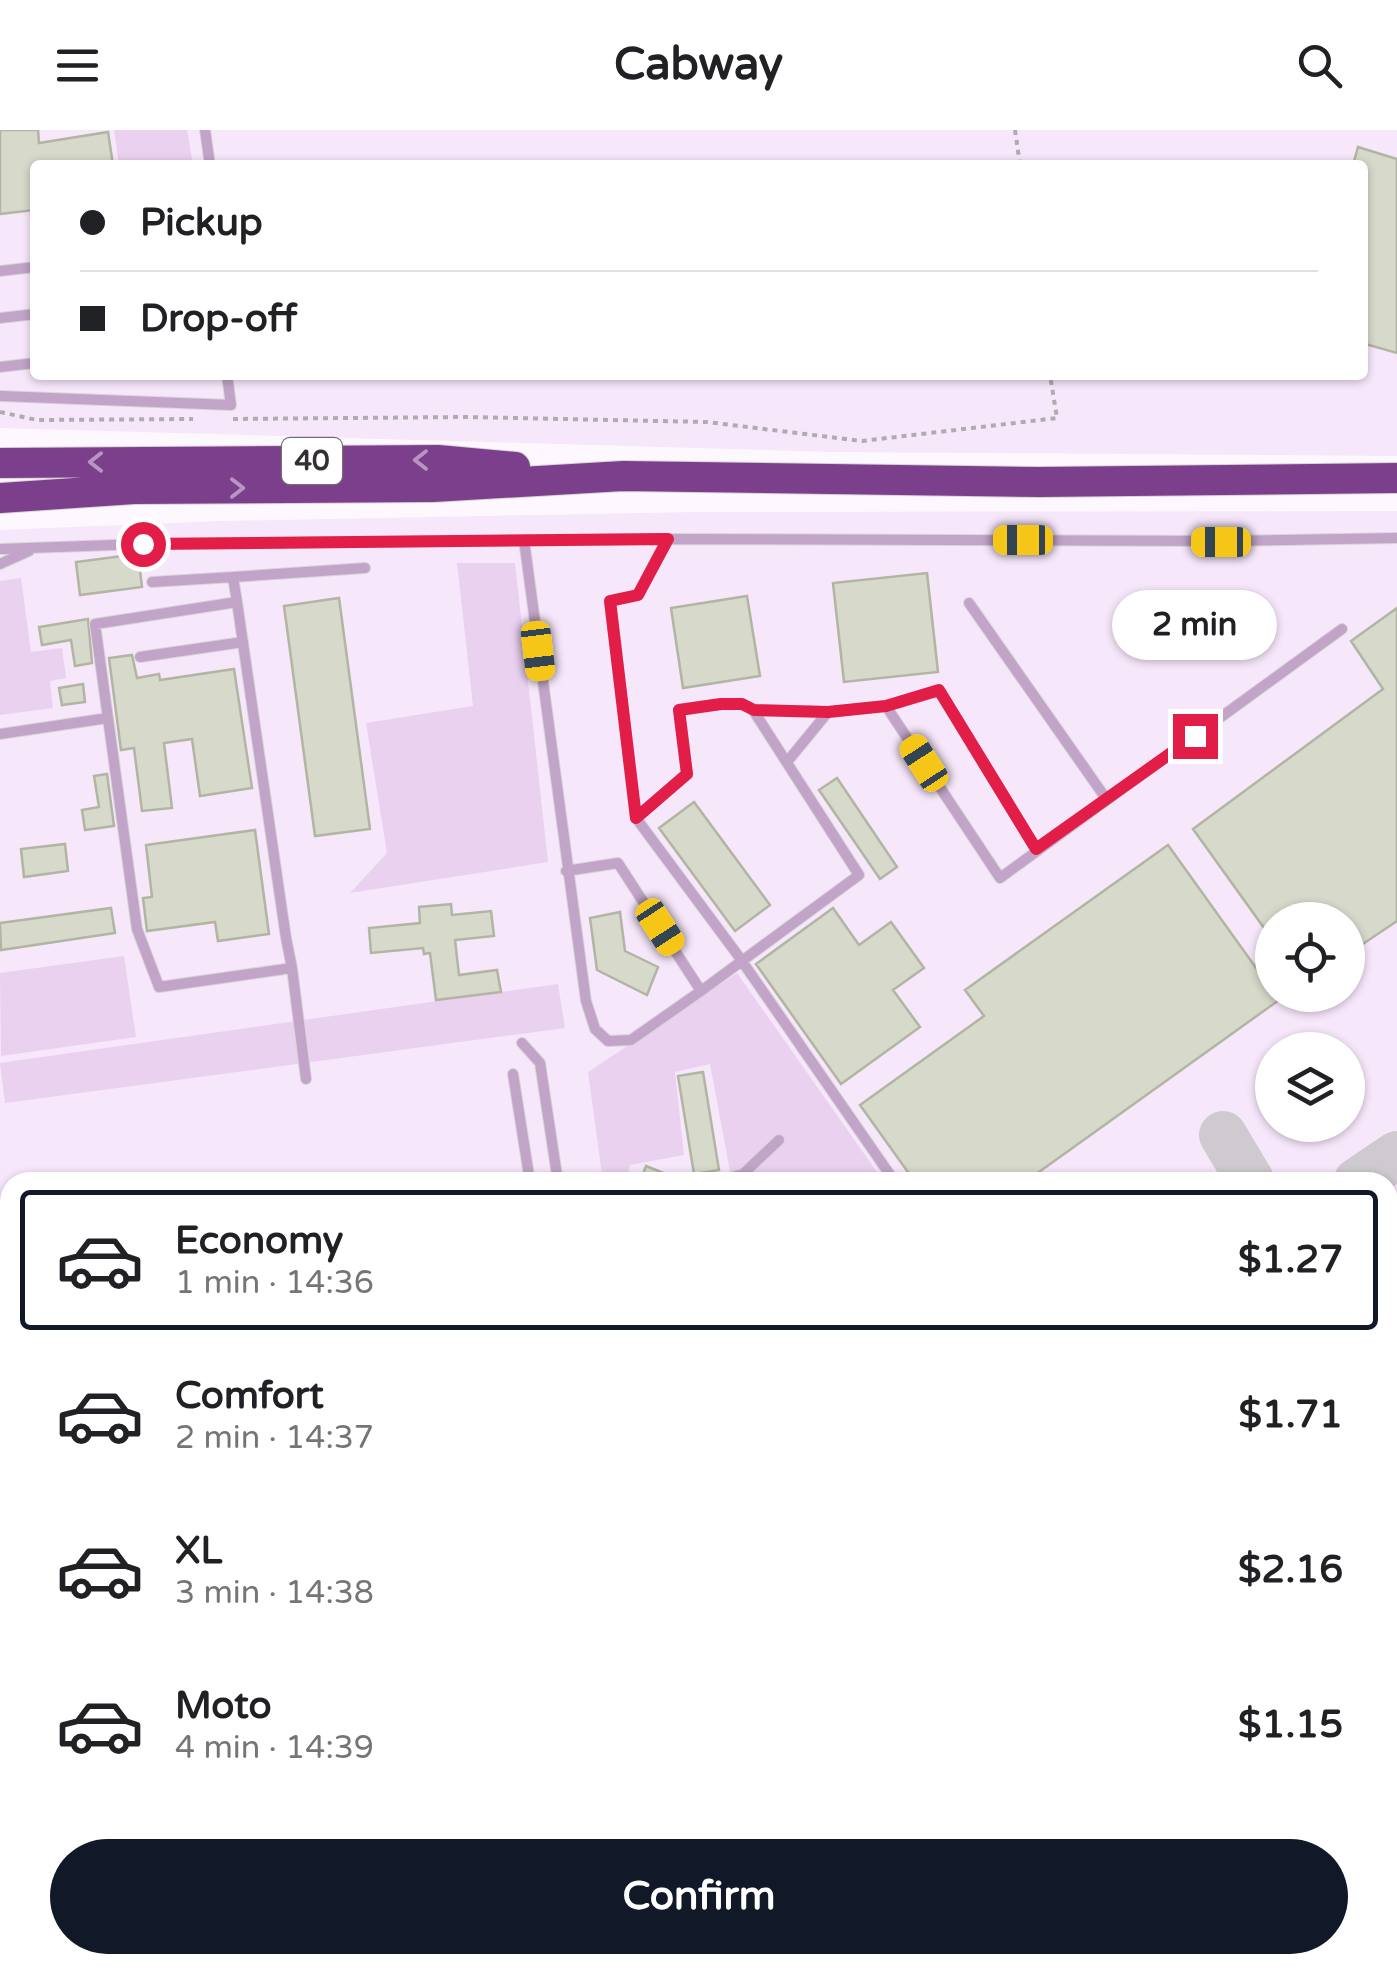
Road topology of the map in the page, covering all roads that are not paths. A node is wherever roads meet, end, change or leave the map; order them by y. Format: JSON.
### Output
{"nodes":[{"id":1,"x":205,"y":130,"type":"edge"},
{"id":2,"x":209,"y":160,"type":"edge"},
{"id":3,"x":30,"y":267,"type":"edge"},
{"id":4,"x":0,"y":271,"type":"edge"},
{"id":5,"x":30,"y":315,"type":"edge"},
{"id":6,"x":0,"y":318,"type":"edge"},
{"id":7,"x":30,"y":364,"type":"edge"},
{"id":8,"x":0,"y":367,"type":"edge"},
{"id":9,"x":228,"y":380,"type":"edge"},
{"id":10,"x":0,"y":396,"type":"edge"},
{"id":11,"x":0,"y":463,"type":"edge"},
{"id":12,"x":623,"y":476,"type":"junction"},
{"id":13,"x":1397,"y":478,"type":"edge"},
{"id":14,"x":0,"y":498,"type":"edge"},
{"id":15,"x":1397,"y":538,"type":"edge"},
{"id":16,"x":668,"y":539,"type":"junction"},
{"id":17,"x":524,"y":540,"type":"junction"},
{"id":18,"x":35,"y":548,"type":"junction"},
{"id":19,"x":0,"y":550,"type":"edge"},
{"id":20,"x":0,"y":564,"type":"edge"},
{"id":21,"x":366,"y":568,"type":"dead end"},
{"id":22,"x":233,"y":577,"type":"junction"},
{"id":23,"x":152,"y":582,"type":"dead end"},
{"id":24,"x":237,"y":602,"type":"junction"},
{"id":25,"x":970,"y":603,"type":"dead end"},
{"id":26,"x":1342,"y":629,"type":"dead end"},
{"id":27,"x":243,"y":642,"type":"junction"},
{"id":28,"x":140,"y":657,"type":"dead end"},
{"id":29,"x":886,"y":706,"type":"junction"},
{"id":30,"x":754,"y":710,"type":"junction"},
{"id":31,"x":828,"y":712,"type":"junction"},
{"id":32,"x":108,"y":718,"type":"junction"},
{"id":33,"x":0,"y":734,"type":"edge"},
{"id":34,"x":787,"y":762,"type":"junction"},
{"id":35,"x":1106,"y":800,"type":"junction"},
{"id":36,"x":636,"y":818,"type":"junction"},
{"id":37,"x":1036,"y":849,"type":"junction"},
{"id":38,"x":566,"y":872,"type":"junction"},
{"id":39,"x":740,"y":959,"type":"junction"},
{"id":40,"x":292,"y":968,"type":"junction"},
{"id":41,"x":701,"y":991,"type":"junction"},
{"id":42,"x":522,"y":1043,"type":"dead end"},
{"id":43,"x":513,"y":1074,"type":"dead end"},
{"id":44,"x":306,"y":1079,"type":"dead end"},
{"id":45,"x":779,"y":1140,"type":"dead end"},
{"id":46,"x":528,"y":1172,"type":"edge"},
{"id":47,"x":556,"y":1172,"type":"edge"},
{"id":48,"x":745,"y":1172,"type":"edge"},
{"id":49,"x":888,"y":1172,"type":"edge"}],
"edges":[{"from":1,"to":2,"type":"lane"},
{"from":3,"to":4,"type":"lane"},
{"from":5,"to":6,"type":"lane"},
{"from":7,"to":8,"type":"lane"},
{"from":9,"to":10,"type":"lane"},
{"from":12,"to":11,"type":"highway","number":"40","one_way":true},
{"from":12,"to":13,"type":"highway","number":"40"},
{"from":14,"to":12,"type":"highway","number":"40","one_way":true},
{"from":15,"to":16,"type":"lane"},
{"from":16,"to":17,"type":"lane"},
{"from":16,"to":36,"type":"lane"},
{"from":17,"to":18,"type":"lane"},
{"from":17,"to":38,"type":"lane"},
{"from":18,"to":19,"type":"lane"},
{"from":18,"to":20,"type":"lane"},
{"from":21,"to":22,"type":"lane"},
{"from":22,"to":23,"type":"lane"},
{"from":22,"to":24,"type":"lane"},
{"from":24,"to":27,"type":"lane"},
{"from":24,"to":32,"type":"lane"},
{"from":25,"to":35,"type":"lane"},
{"from":26,"to":35,"type":"lane"},
{"from":27,"to":28,"type":"lane"},
{"from":27,"to":40,"type":"lane"},
{"from":29,"to":31,"type":"lane"},
{"from":29,"to":37,"type":"lane"},
{"from":29,"to":37,"type":"lane"},
{"from":30,"to":31,"type":"lane"},
{"from":30,"to":34,"type":"lane"},
{"from":30,"to":36,"type":"lane"},
{"from":31,"to":34,"type":"lane"},
{"from":32,"to":33,"type":"lane"},
{"from":32,"to":40,"type":"lane"},
{"from":34,"to":39,"type":"lane"},
{"from":35,"to":37,"type":"lane"},
{"from":36,"to":39,"type":"lane"},
{"from":38,"to":41,"type":"lane"},
{"from":38,"to":41,"type":"lane"},
{"from":39,"to":41,"type":"lane"},
{"from":39,"to":49,"type":"lane"},
{"from":40,"to":44,"type":"lane"},
{"from":42,"to":47,"type":"lane"},
{"from":43,"to":46,"type":"lane"},
{"from":45,"to":48,"type":"lane"}]}
